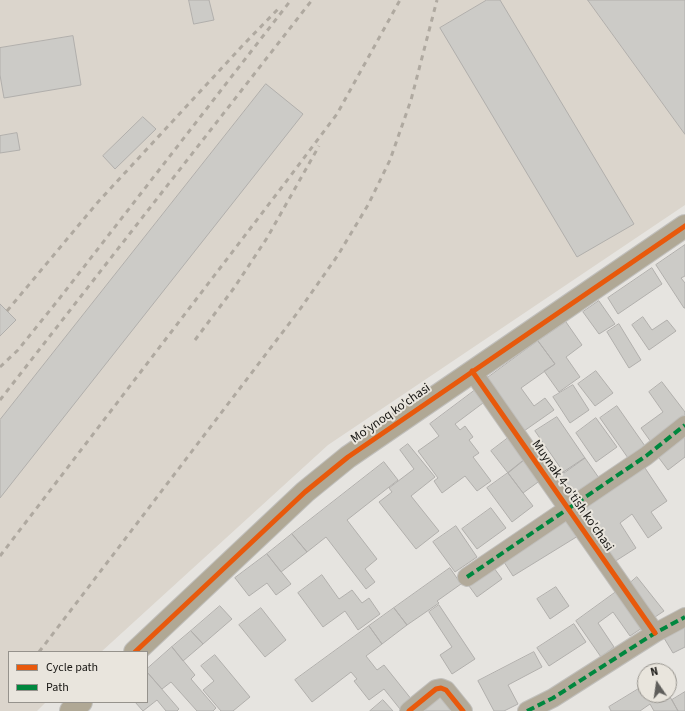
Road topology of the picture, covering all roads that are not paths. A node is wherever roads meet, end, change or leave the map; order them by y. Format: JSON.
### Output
{"nodes":[{"id":1,"x":685,"y":226,"type":"edge"},
{"id":2,"x":472,"y":371,"type":"junction"},
{"id":3,"x":685,"y":425,"type":"edge"},
{"id":4,"x":567,"y":508,"type":"junction"},
{"id":5,"x":467,"y":577,"type":"dead end"},
{"id":6,"x":685,"y":617,"type":"edge"},
{"id":7,"x":655,"y":633,"type":"junction"},
{"id":8,"x":136,"y":651,"type":"edge"},
{"id":9,"x":81,"y":703,"type":"edge"},
{"id":10,"x":71,"y":711,"type":"edge"},
{"id":11,"x":409,"y":711,"type":"edge"},
{"id":12,"x":463,"y":711,"type":"edge"},
{"id":13,"x":527,"y":711,"type":"edge"}],
"edges":[{"from":1,"to":2,"type":"street","name":"Moʻynoq ko'chasi"},
{"from":2,"to":4,"type":"street","name":"Muynak 4-o'tish ko'chasi"},
{"from":2,"to":8,"type":"street","name":"Moʻynoq ko'chasi"},
{"from":3,"to":4,"type":"street","name":"Muynak 4-o'tish ko'chasi"},
{"from":4,"to":5,"type":"street","name":"Muynak 4-o'tish ko'chasi"},
{"from":4,"to":7,"type":"street","name":"Muynak 4-o'tish ko'chasi"},
{"from":6,"to":7,"type":"street"},
{"from":7,"to":13,"type":"street"},
{"from":9,"to":10,"type":"street"},
{"from":11,"to":12,"type":"street"}]}
